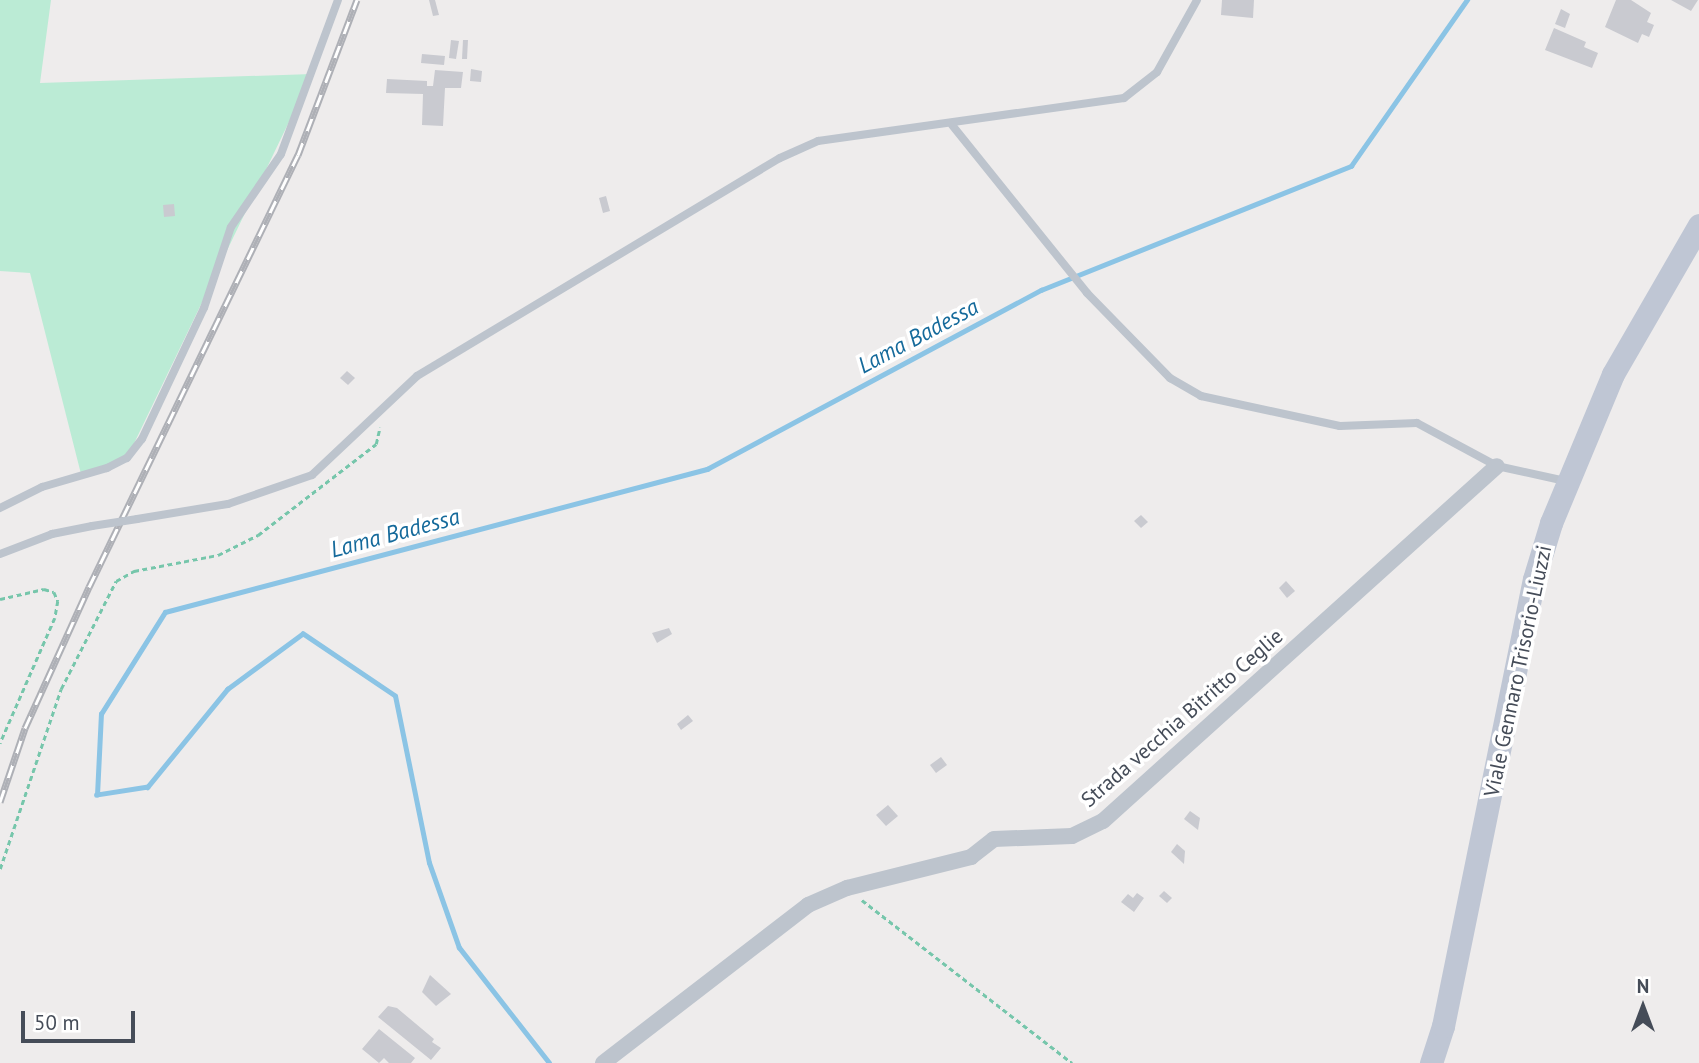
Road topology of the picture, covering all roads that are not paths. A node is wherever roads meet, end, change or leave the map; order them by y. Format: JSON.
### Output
{"nodes":[{"id":1,"x":338,"y":0,"type":"edge"},
{"id":2,"x":1197,"y":0,"type":"edge"},
{"id":3,"x":953,"y":124,"type":"junction"},
{"id":4,"x":1699,"y":225,"type":"edge"},
{"id":5,"x":1497,"y":466,"type":"junction"},
{"id":6,"x":1566,"y":482,"type":"junction"},
{"id":7,"x":0,"y":508,"type":"edge"},
{"id":8,"x":0,"y":554,"type":"edge"},
{"id":9,"x":603,"y":1063,"type":"edge"},
{"id":10,"x":1431,"y":1063,"type":"edge"}],
"edges":[{"from":1,"to":7,"type":"lane"},
{"from":2,"to":3,"type":"lane"},
{"from":3,"to":5,"type":"lane"},
{"from":3,"to":8,"type":"lane","bridge":true},
{"from":4,"to":6,"type":"main road","name":"Viale Gennaro Trisorio-Liuzzi"},
{"from":5,"to":6,"type":"lane"},
{"from":5,"to":9,"type":"street","name":"Strada vecchia Bitritto Ceglie"},
{"from":6,"to":10,"type":"main road","name":"Viale Gennaro Trisorio-Liuzzi"}]}
